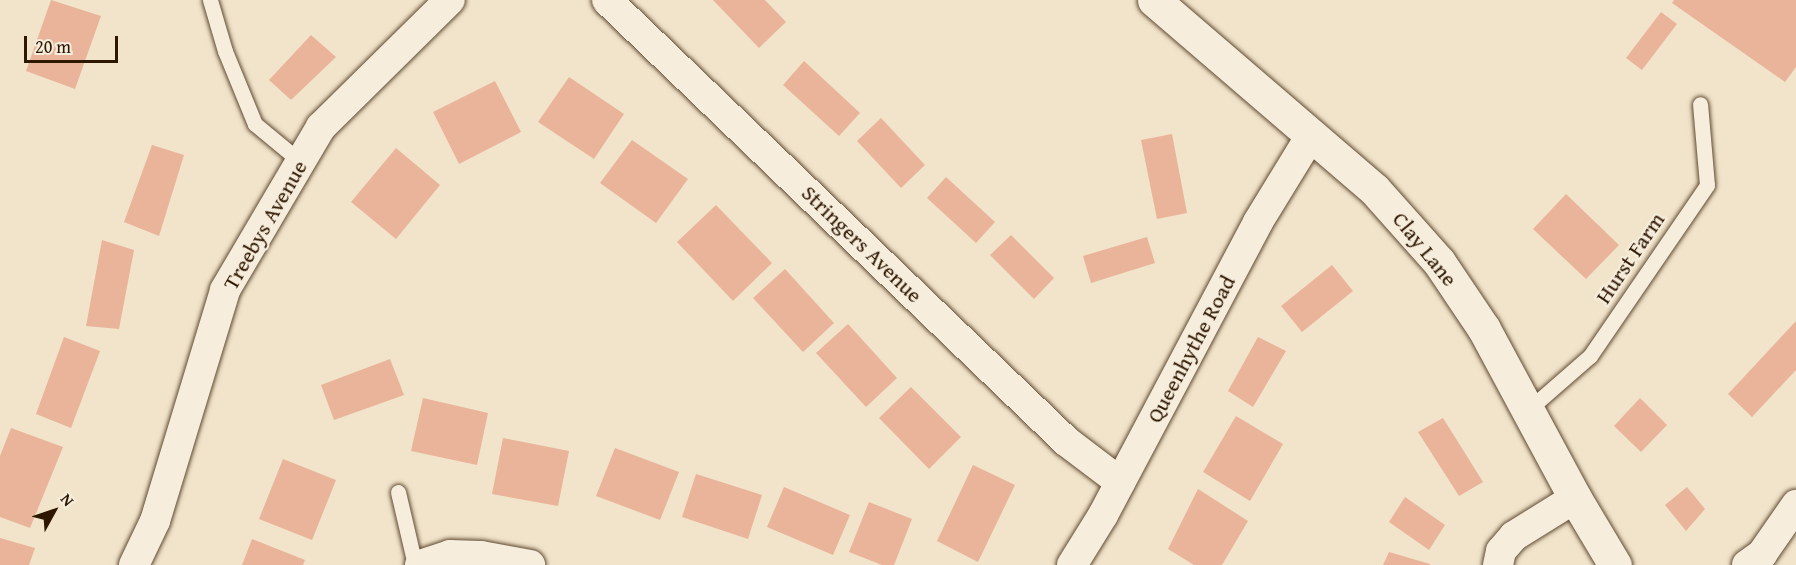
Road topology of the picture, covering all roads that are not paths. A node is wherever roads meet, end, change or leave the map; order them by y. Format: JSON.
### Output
{"nodes":[{"id":1,"x":210,"y":0,"type":"edge"},
{"id":2,"x":450,"y":0,"type":"edge"},
{"id":3,"x":607,"y":0,"type":"edge"},
{"id":4,"x":1154,"y":0,"type":"edge"},
{"id":5,"x":1700,"y":104,"type":"dead end"},
{"id":6,"x":1312,"y":134,"type":"junction"},
{"id":7,"x":301,"y":162,"type":"junction"},
{"id":8,"x":1528,"y":410,"type":"junction"},
{"id":9,"x":1120,"y":482,"type":"junction"},
{"id":10,"x":399,"y":492,"type":"dead end"},
{"id":11,"x":1575,"y":498,"type":"junction"},
{"id":12,"x":1796,"y":505,"type":"edge"},
{"id":13,"x":134,"y":565,"type":"edge"},
{"id":14,"x":415,"y":565,"type":"edge"},
{"id":15,"x":420,"y":565,"type":"edge"},
{"id":16,"x":530,"y":565,"type":"edge"},
{"id":17,"x":1072,"y":565,"type":"edge"},
{"id":18,"x":1498,"y":565,"type":"edge"},
{"id":19,"x":1615,"y":565,"type":"edge"},
{"id":20,"x":1747,"y":565,"type":"edge"}],
"edges":[{"from":1,"to":7,"type":"lane"},
{"from":2,"to":7,"type":"street","name":"Treebys Avenue"},
{"from":3,"to":9,"type":"street","name":"Stringers Avenue"},
{"from":4,"to":6,"type":"street","name":"Clay Lane"},
{"from":5,"to":8,"type":"lane","name":"Hurst Farm"},
{"from":6,"to":8,"type":"street","name":"Clay Lane"},
{"from":6,"to":9,"type":"street","name":"Queenhythe Road"},
{"from":7,"to":13,"type":"street","name":"Treebys Avenue"},
{"from":8,"to":11,"type":"street","name":"Clay Lane"},
{"from":9,"to":17,"type":"street","name":"Queenhythe Road"},
{"from":10,"to":14,"type":"lane"},
{"from":11,"to":18,"type":"street"},
{"from":11,"to":19,"type":"street","name":"Clay Lane"},
{"from":12,"to":20,"type":"street"},
{"from":15,"to":16,"type":"street"}]}
